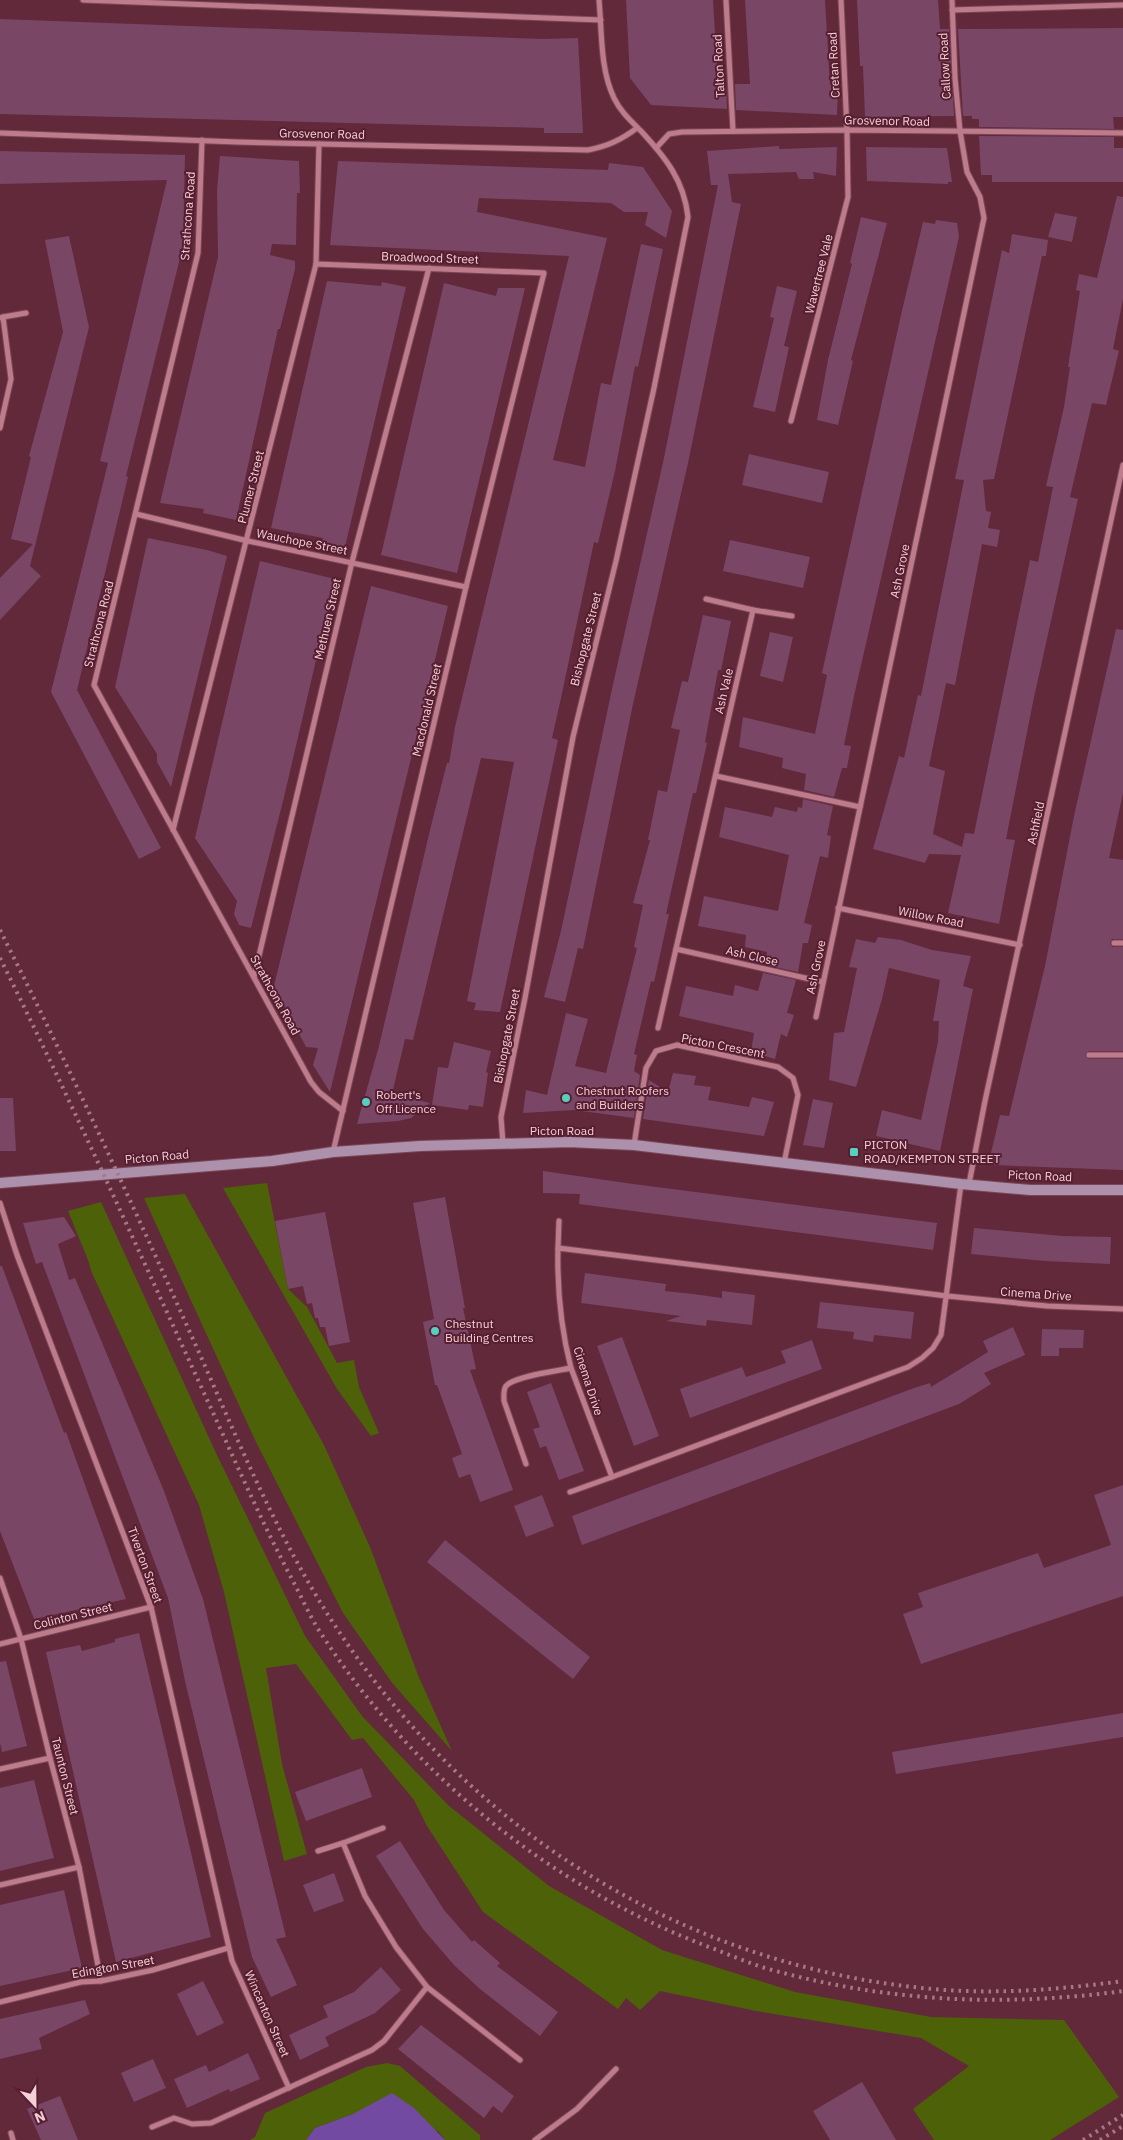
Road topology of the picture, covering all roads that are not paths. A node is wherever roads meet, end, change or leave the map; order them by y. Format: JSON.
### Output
{"nodes":[{"id":1,"x":84,"y":0,"type":"edge"},
{"id":2,"x":599,"y":0,"type":"edge"},
{"id":3,"x":726,"y":0,"type":"edge"},
{"id":4,"x":840,"y":0,"type":"edge"},
{"id":5,"x":952,"y":0,"type":"edge"},
{"id":6,"x":1123,"y":5,"type":"edge"},
{"id":7,"x":952,"y":10,"type":"junction"},
{"id":8,"x":601,"y":20,"type":"junction"},
{"id":9,"x":637,"y":128,"type":"junction"},
{"id":10,"x":847,"y":130,"type":"junction"},
{"id":11,"x":733,"y":131,"type":"junction"},
{"id":12,"x":0,"y":132,"type":"edge"},
{"id":13,"x":960,"y":132,"type":"junction"},
{"id":14,"x":1123,"y":133,"type":"edge"},
{"id":15,"x":202,"y":140,"type":"junction"},
{"id":16,"x":319,"y":144,"type":"junction"},
{"id":17,"x":656,"y":148,"type":"junction"},
{"id":18,"x":316,"y":264,"type":"junction"},
{"id":19,"x":429,"y":268,"type":"junction"},
{"id":20,"x":544,"y":273,"type":"joint"},
{"id":21,"x":26,"y":313,"type":"dead end"},
{"id":22,"x":1,"y":318,"type":"edge"},
{"id":23,"x":792,"y":421,"type":"dead end"},
{"id":24,"x":0,"y":428,"type":"edge"},
{"id":25,"x":1123,"y":465,"type":"edge"},
{"id":26,"x":136,"y":514,"type":"junction"},
{"id":27,"x":248,"y":541,"type":"junction"},
{"id":28,"x":352,"y":562,"type":"junction"},
{"id":29,"x":466,"y":587,"type":"junction"},
{"id":30,"x":706,"y":599,"type":"dead end"},
{"id":31,"x":753,"y":610,"type":"junction"},
{"id":32,"x":792,"y":616,"type":"dead end"},
{"id":33,"x":716,"y":776,"type":"junction"},
{"id":34,"x":860,"y":807,"type":"junction"},
{"id":35,"x":173,"y":830,"type":"junction"},
{"id":36,"x":838,"y":908,"type":"junction"},
{"id":37,"x":1114,"y":943,"type":"dead end"},
{"id":38,"x":1123,"y":943,"type":"edge"},
{"id":39,"x":1020,"y":944,"type":"junction"},
{"id":40,"x":676,"y":949,"type":"junction"},
{"id":41,"x":254,"y":977,"type":"junction"},
{"id":42,"x":823,"y":982,"type":"junction"},
{"id":43,"x":816,"y":1016,"type":"dead end"},
{"id":44,"x":658,"y":1028,"type":"dead end"},
{"id":45,"x":1089,"y":1055,"type":"dead end"},
{"id":46,"x":1123,"y":1055,"type":"edge"},
{"id":47,"x":343,"y":1111,"type":"junction"},
{"id":48,"x":502,"y":1144,"type":"junction"},
{"id":49,"x":634,"y":1145,"type":"junction"},
{"id":50,"x":333,"y":1152,"type":"junction"},
{"id":51,"x":784,"y":1163,"type":"junction"},
{"id":52,"x":0,"y":1183,"type":"edge"},
{"id":53,"x":965,"y":1184,"type":"junction"},
{"id":54,"x":1123,"y":1190,"type":"edge"},
{"id":55,"x":0,"y":1203,"type":"edge"},
{"id":56,"x":560,"y":1221,"type":"dead end"},
{"id":57,"x":558,"y":1248,"type":"junction"},
{"id":58,"x":947,"y":1296,"type":"junction"},
{"id":59,"x":1123,"y":1309,"type":"edge"},
{"id":60,"x":570,"y":1368,"type":"junction"},
{"id":61,"x":526,"y":1464,"type":"dead end"},
{"id":62,"x":612,"y":1477,"type":"junction"},
{"id":63,"x":570,"y":1492,"type":"dead end"},
{"id":64,"x":0,"y":1578,"type":"edge"},
{"id":65,"x":151,"y":1607,"type":"junction"},
{"id":66,"x":22,"y":1639,"type":"junction"},
{"id":67,"x":0,"y":1644,"type":"edge"},
{"id":68,"x":50,"y":1758,"type":"junction"},
{"id":69,"x":0,"y":1769,"type":"edge"},
{"id":70,"x":383,"y":1828,"type":"dead end"},
{"id":71,"x":343,"y":1843,"type":"junction"},
{"id":72,"x":318,"y":1851,"type":"dead end"},
{"id":73,"x":78,"y":1867,"type":"junction"},
{"id":74,"x":0,"y":1885,"type":"edge"},
{"id":75,"x":228,"y":1948,"type":"junction"},
{"id":76,"x":101,"y":1981,"type":"junction"},
{"id":77,"x":427,"y":1987,"type":"junction"},
{"id":78,"x":0,"y":2002,"type":"edge"},
{"id":79,"x":520,"y":2060,"type":"dead end"},
{"id":80,"x":616,"y":2069,"type":"dead end"},
{"id":81,"x":289,"y":2088,"type":"junction"},
{"id":82,"x":152,"y":2128,"type":"dead end"},
{"id":83,"x":10,"y":2133,"type":"dead end"},
{"id":84,"x":13,"y":2140,"type":"edge"},
{"id":85,"x":535,"y":2140,"type":"edge"}],
"edges":[{"from":1,"to":8,"type":"street"},
{"from":2,"to":8,"type":"street","name":"Bishopgate Street"},
{"from":3,"to":11,"type":"street","name":"Talton Road"},
{"from":4,"to":10,"type":"street","name":"Cretan Road"},
{"from":5,"to":7,"type":"street","name":"Callow Road"},
{"from":6,"to":7,"type":"street"},
{"from":7,"to":13,"type":"street","name":"Callow Road"},
{"from":8,"to":9,"type":"street","name":"Bishopgate Street"},
{"from":9,"to":16,"type":"street","name":"Grosvenor Road"},
{"from":9,"to":17,"type":"street","name":"Bishopgate Street"},
{"from":10,"to":11,"type":"street","name":"Grosvenor Road"},
{"from":10,"to":13,"type":"street","name":"Grosvenor Road"},
{"from":10,"to":23,"type":"street","name":"Wavertree Vale"},
{"from":11,"to":17,"type":"street","name":"Grosvenor Road"},
{"from":12,"to":15,"type":"street","name":"Grosvenor Road"},
{"from":13,"to":14,"type":"street","name":"Grosvenor Road"},
{"from":13,"to":34,"type":"street","name":"Ash Grove"},
{"from":15,"to":16,"type":"street","name":"Grosvenor Road"},
{"from":15,"to":26,"type":"street","name":"Strathcona Road"},
{"from":16,"to":18,"type":"street","name":"Plumer Street"},
{"from":17,"to":48,"type":"street","name":"Bishopgate Street"},
{"from":18,"to":19,"type":"street","name":"Broadwood Street"},
{"from":18,"to":27,"type":"street","name":"Plumer Street"},
{"from":19,"to":20,"type":"street","name":"Broadwood Street"},
{"from":19,"to":28,"type":"street","name":"Methuen Street"},
{"from":20,"to":29,"type":"street","name":"Macdonald Street"},
{"from":21,"to":22,"type":"street"},
{"from":22,"to":24,"type":"street"},
{"from":25,"to":39,"type":"street","name":"Ashfield"},
{"from":26,"to":27,"type":"street","name":"Wauchope Street"},
{"from":26,"to":35,"type":"street","name":"Strathcona Road"},
{"from":27,"to":28,"type":"street","name":"Wauchope Street"},
{"from":27,"to":35,"type":"street","name":"Plumer Street"},
{"from":28,"to":29,"type":"street","name":"Wauchope Street"},
{"from":28,"to":41,"type":"street","name":"Methuen Street"},
{"from":29,"to":47,"type":"street","name":"Macdonald Street"},
{"from":30,"to":31,"type":"street"},
{"from":31,"to":32,"type":"street"},
{"from":31,"to":33,"type":"street","name":"Ash Vale"},
{"from":33,"to":34,"type":"street"},
{"from":33,"to":40,"type":"street","name":"Ash Vale"},
{"from":34,"to":36,"type":"street","name":"Ash Grove"},
{"from":35,"to":41,"type":"street","name":"Strathcona Road"},
{"from":36,"to":39,"type":"street","name":"Willow Road"},
{"from":36,"to":42,"type":"street","name":"Ash Grove"},
{"from":37,"to":38,"type":"street"},
{"from":39,"to":53,"type":"street","name":"Ashfield"},
{"from":40,"to":42,"type":"street","name":"Ash Close"},
{"from":40,"to":44,"type":"street","name":"Ash Vale"},
{"from":41,"to":47,"type":"street","name":"Strathcona Road"},
{"from":42,"to":43,"type":"street","name":"Ash Grove"},
{"from":45,"to":46,"type":"street"},
{"from":47,"to":50,"type":"street","name":"Macdonald Street"},
{"from":48,"to":49,"type":"main road","name":"Picton Road"},
{"from":48,"to":50,"type":"main road","name":"Picton Road"},
{"from":49,"to":51,"type":"main road","name":"Picton Road"},
{"from":49,"to":51,"type":"street","name":"Picton Crescent"},
{"from":50,"to":52,"type":"main road","name":"Picton Road"},
{"from":51,"to":53,"type":"main road","name":"Picton Road"},
{"from":53,"to":54,"type":"main road","name":"Picton Road"},
{"from":53,"to":58,"type":"street"},
{"from":55,"to":65,"type":"street","name":"Tiverton Street"},
{"from":56,"to":57,"type":"street"},
{"from":57,"to":58,"type":"street","name":"Cinema Drive"},
{"from":57,"to":60,"type":"street","name":"Cinema Drive"},
{"from":58,"to":59,"type":"street","name":"Cinema Drive"},
{"from":58,"to":62,"type":"street"},
{"from":60,"to":61,"type":"street"},
{"from":60,"to":62,"type":"street","name":"Cinema Drive"},
{"from":62,"to":63,"type":"street"},
{"from":64,"to":66,"type":"street","name":"Taunton Street"},
{"from":65,"to":66,"type":"street","name":"Colinton Street"},
{"from":65,"to":75,"type":"street","name":"Tiverton Street"},
{"from":66,"to":67,"type":"street","name":"Colinton Street"},
{"from":66,"to":68,"type":"street","name":"Taunton Street"},
{"from":68,"to":69,"type":"street"},
{"from":68,"to":73,"type":"street","name":"Taunton Street"},
{"from":70,"to":71,"type":"street"},
{"from":71,"to":72,"type":"street"},
{"from":71,"to":77,"type":"street"},
{"from":73,"to":74,"type":"street"},
{"from":73,"to":76,"type":"street","name":"Taunton Street"},
{"from":75,"to":76,"type":"street","name":"Edington Street"},
{"from":75,"to":81,"type":"street","name":"Wincanton Street"},
{"from":76,"to":78,"type":"street","name":"Edington Street"},
{"from":77,"to":79,"type":"street"},
{"from":77,"to":81,"type":"street"},
{"from":80,"to":85,"type":"street"},
{"from":81,"to":82,"type":"street"},
{"from":83,"to":84,"type":"street"}]}
